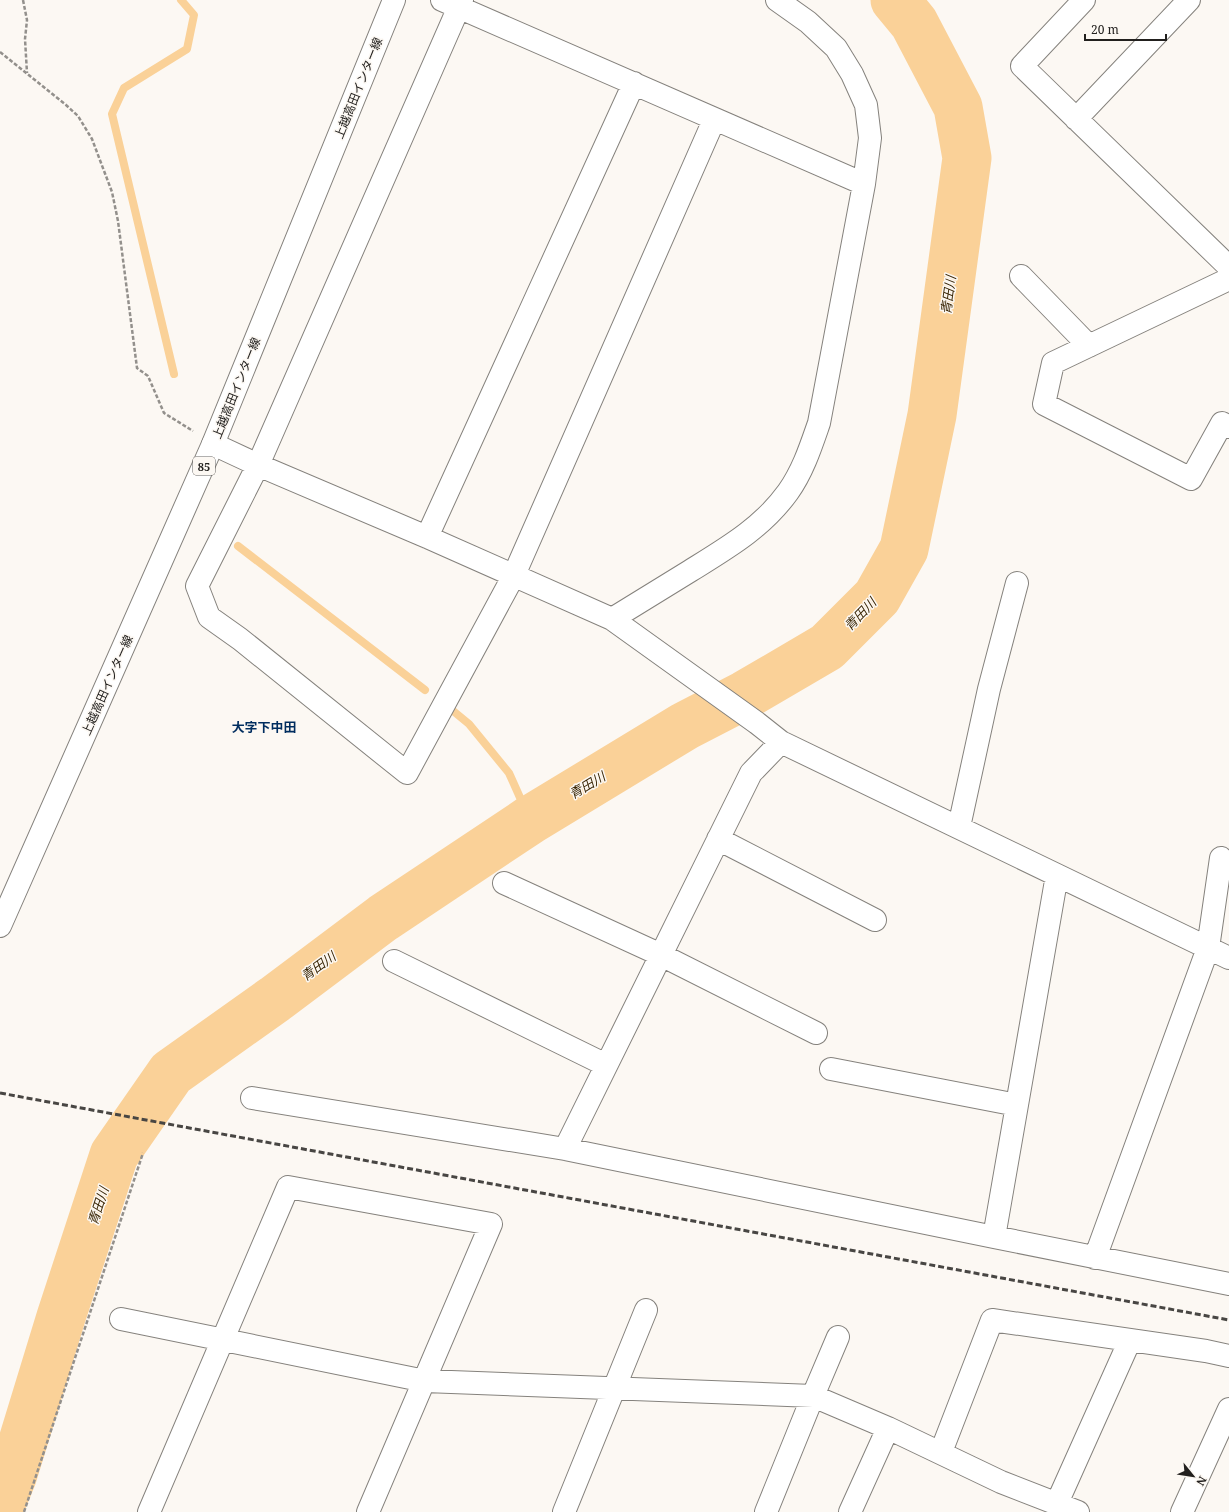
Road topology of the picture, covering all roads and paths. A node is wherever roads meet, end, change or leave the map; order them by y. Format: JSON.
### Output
{"nodes":[{"id":1,"x":23,"y":0,"type":"edge"},
{"id":2,"x":394,"y":0,"type":"edge"},
{"id":3,"x":778,"y":0,"type":"edge"},
{"id":4,"x":1084,"y":0,"type":"edge"},
{"id":5,"x":1189,"y":0,"type":"edge"},
{"id":6,"x":455,"y":2,"type":"edge"},
{"id":7,"x":0,"y":52,"type":"edge"},
{"id":8,"x":27,"y":74,"type":"junction"},
{"id":9,"x":634,"y":83,"type":"junction"},
{"id":10,"x":1076,"y":119,"type":"junction"},
{"id":11,"x":714,"y":120,"type":"junction"},
{"id":12,"x":864,"y":184,"type":"junction"},
{"id":13,"x":1229,"y":267,"type":"edge"},
{"id":14,"x":1021,"y":276,"type":"dead end"},
{"id":15,"x":1229,"y":279,"type":"edge"},
{"id":16,"x":1089,"y":346,"type":"junction"},
{"id":17,"x":1229,"y":427,"type":"edge"},
{"id":18,"x":214,"y":444,"type":"junction"},
{"id":19,"x":258,"y":465,"type":"junction"},
{"id":20,"x":427,"y":537,"type":"junction"},
{"id":21,"x":514,"y":576,"type":"junction"},
{"id":22,"x":1017,"y":583,"type":"dead end"},
{"id":23,"x":612,"y":619,"type":"junction"},
{"id":24,"x":781,"y":742,"type":"junction"},
{"id":25,"x":958,"y":827,"type":"junction"},
{"id":26,"x":718,"y":839,"type":"junction"},
{"id":27,"x":1221,"y":858,"type":"dead end"},
{"id":28,"x":1057,"y":875,"type":"junction"},
{"id":29,"x":504,"y":883,"type":"dead end"},
{"id":30,"x":875,"y":920,"type":"dead end"},
{"id":31,"x":0,"y":926,"type":"edge"},
{"id":32,"x":1208,"y":948,"type":"junction"},
{"id":33,"x":661,"y":955,"type":"junction"},
{"id":34,"x":1229,"y":958,"type":"edge"},
{"id":35,"x":394,"y":961,"type":"dead end"},
{"id":36,"x":816,"y":1033,"type":"dead end"},
{"id":37,"x":606,"y":1065,"type":"junction"},
{"id":38,"x":831,"y":1069,"type":"dead end"},
{"id":39,"x":252,"y":1098,"type":"dead end"},
{"id":40,"x":1017,"y":1105,"type":"junction"},
{"id":41,"x":565,"y":1149,"type":"junction"},
{"id":42,"x":144,"y":1153,"type":"dead end"},
{"id":43,"x":994,"y":1237,"type":"junction"},
{"id":44,"x":1095,"y":1258,"type":"junction"},
{"id":45,"x":1229,"y":1284,"type":"edge"},
{"id":46,"x":646,"y":1310,"type":"dead end"},
{"id":47,"x":121,"y":1319,"type":"dead end"},
{"id":48,"x":838,"y":1337,"type":"dead end"},
{"id":49,"x":224,"y":1339,"type":"junction"},
{"id":50,"x":1130,"y":1340,"type":"junction"},
{"id":51,"x":1229,"y":1356,"type":"edge"},
{"id":52,"x":426,"y":1381,"type":"junction"},
{"id":53,"x":615,"y":1387,"type":"junction"},
{"id":54,"x":813,"y":1396,"type":"junction"},
{"id":55,"x":1229,"y":1409,"type":"edge"},
{"id":56,"x":888,"y":1428,"type":"junction"},
{"id":57,"x":941,"y":1452,"type":"junction"},
{"id":58,"x":1057,"y":1503,"type":"junction"},
{"id":59,"x":24,"y":1512,"type":"edge"},
{"id":60,"x":149,"y":1512,"type":"edge"},
{"id":61,"x":368,"y":1512,"type":"edge"},
{"id":62,"x":564,"y":1512,"type":"edge"},
{"id":63,"x":766,"y":1512,"type":"edge"},
{"id":64,"x":850,"y":1512,"type":"edge"},
{"id":65,"x":1078,"y":1512,"type":"edge"},
{"id":66,"x":1182,"y":1512,"type":"edge"}],
"edges":[{"from":1,"to":8,"type":"path"},
{"from":2,"to":18,"type":"street","name":"上越高田インター線","number":"85"},
{"from":3,"to":12,"type":"street"},
{"from":4,"to":10,"type":"street"},
{"from":5,"to":10,"type":"street"},
{"from":6,"to":9,"type":"street"},
{"from":6,"to":19,"type":"street"},
{"from":7,"to":8,"type":"path"},
{"from":8,"to":18,"type":"path"},
{"from":9,"to":11,"type":"street"},
{"from":9,"to":20,"type":"street"},
{"from":10,"to":13,"type":"street"},
{"from":11,"to":12,"type":"street"},
{"from":11,"to":21,"type":"street"},
{"from":12,"to":23,"type":"street"},
{"from":14,"to":16,"type":"street"},
{"from":15,"to":16,"type":"street"},
{"from":16,"to":17,"type":"street"},
{"from":18,"to":19,"type":"street"},
{"from":18,"to":31,"type":"street","name":"上越高田インター線","number":"85"},
{"from":19,"to":20,"type":"street"},
{"from":19,"to":21,"type":"street"},
{"from":20,"to":21,"type":"street"},
{"from":21,"to":23,"type":"street"},
{"from":22,"to":25,"type":"street"},
{"from":23,"to":24,"type":"street"},
{"from":24,"to":25,"type":"street"},
{"from":24,"to":26,"type":"street"},
{"from":25,"to":28,"type":"street"},
{"from":26,"to":30,"type":"street"},
{"from":26,"to":33,"type":"street"},
{"from":27,"to":32,"type":"street"},
{"from":28,"to":32,"type":"street"},
{"from":28,"to":40,"type":"street"},
{"from":29,"to":33,"type":"street"},
{"from":32,"to":34,"type":"street"},
{"from":32,"to":44,"type":"street"},
{"from":33,"to":36,"type":"street"},
{"from":33,"to":37,"type":"street"},
{"from":35,"to":37,"type":"street"},
{"from":37,"to":41,"type":"street"},
{"from":38,"to":40,"type":"street"},
{"from":39,"to":41,"type":"street"},
{"from":40,"to":43,"type":"street"},
{"from":41,"to":43,"type":"street"},
{"from":42,"to":59,"type":"path"},
{"from":43,"to":44,"type":"street"},
{"from":44,"to":45,"type":"street"},
{"from":46,"to":53,"type":"street"},
{"from":47,"to":49,"type":"street"},
{"from":48,"to":54,"type":"street"},
{"from":49,"to":52,"type":"street"},
{"from":49,"to":52,"type":"street"},
{"from":49,"to":60,"type":"street"},
{"from":50,"to":51,"type":"street"},
{"from":50,"to":57,"type":"street"},
{"from":50,"to":58,"type":"street"},
{"from":52,"to":53,"type":"street"},
{"from":52,"to":61,"type":"street"},
{"from":53,"to":54,"type":"street"},
{"from":53,"to":62,"type":"street"},
{"from":54,"to":56,"type":"street"},
{"from":54,"to":63,"type":"street"},
{"from":55,"to":66,"type":"street"},
{"from":56,"to":57,"type":"street"},
{"from":56,"to":64,"type":"street"},
{"from":57,"to":58,"type":"street"},
{"from":58,"to":65,"type":"street"}]}
